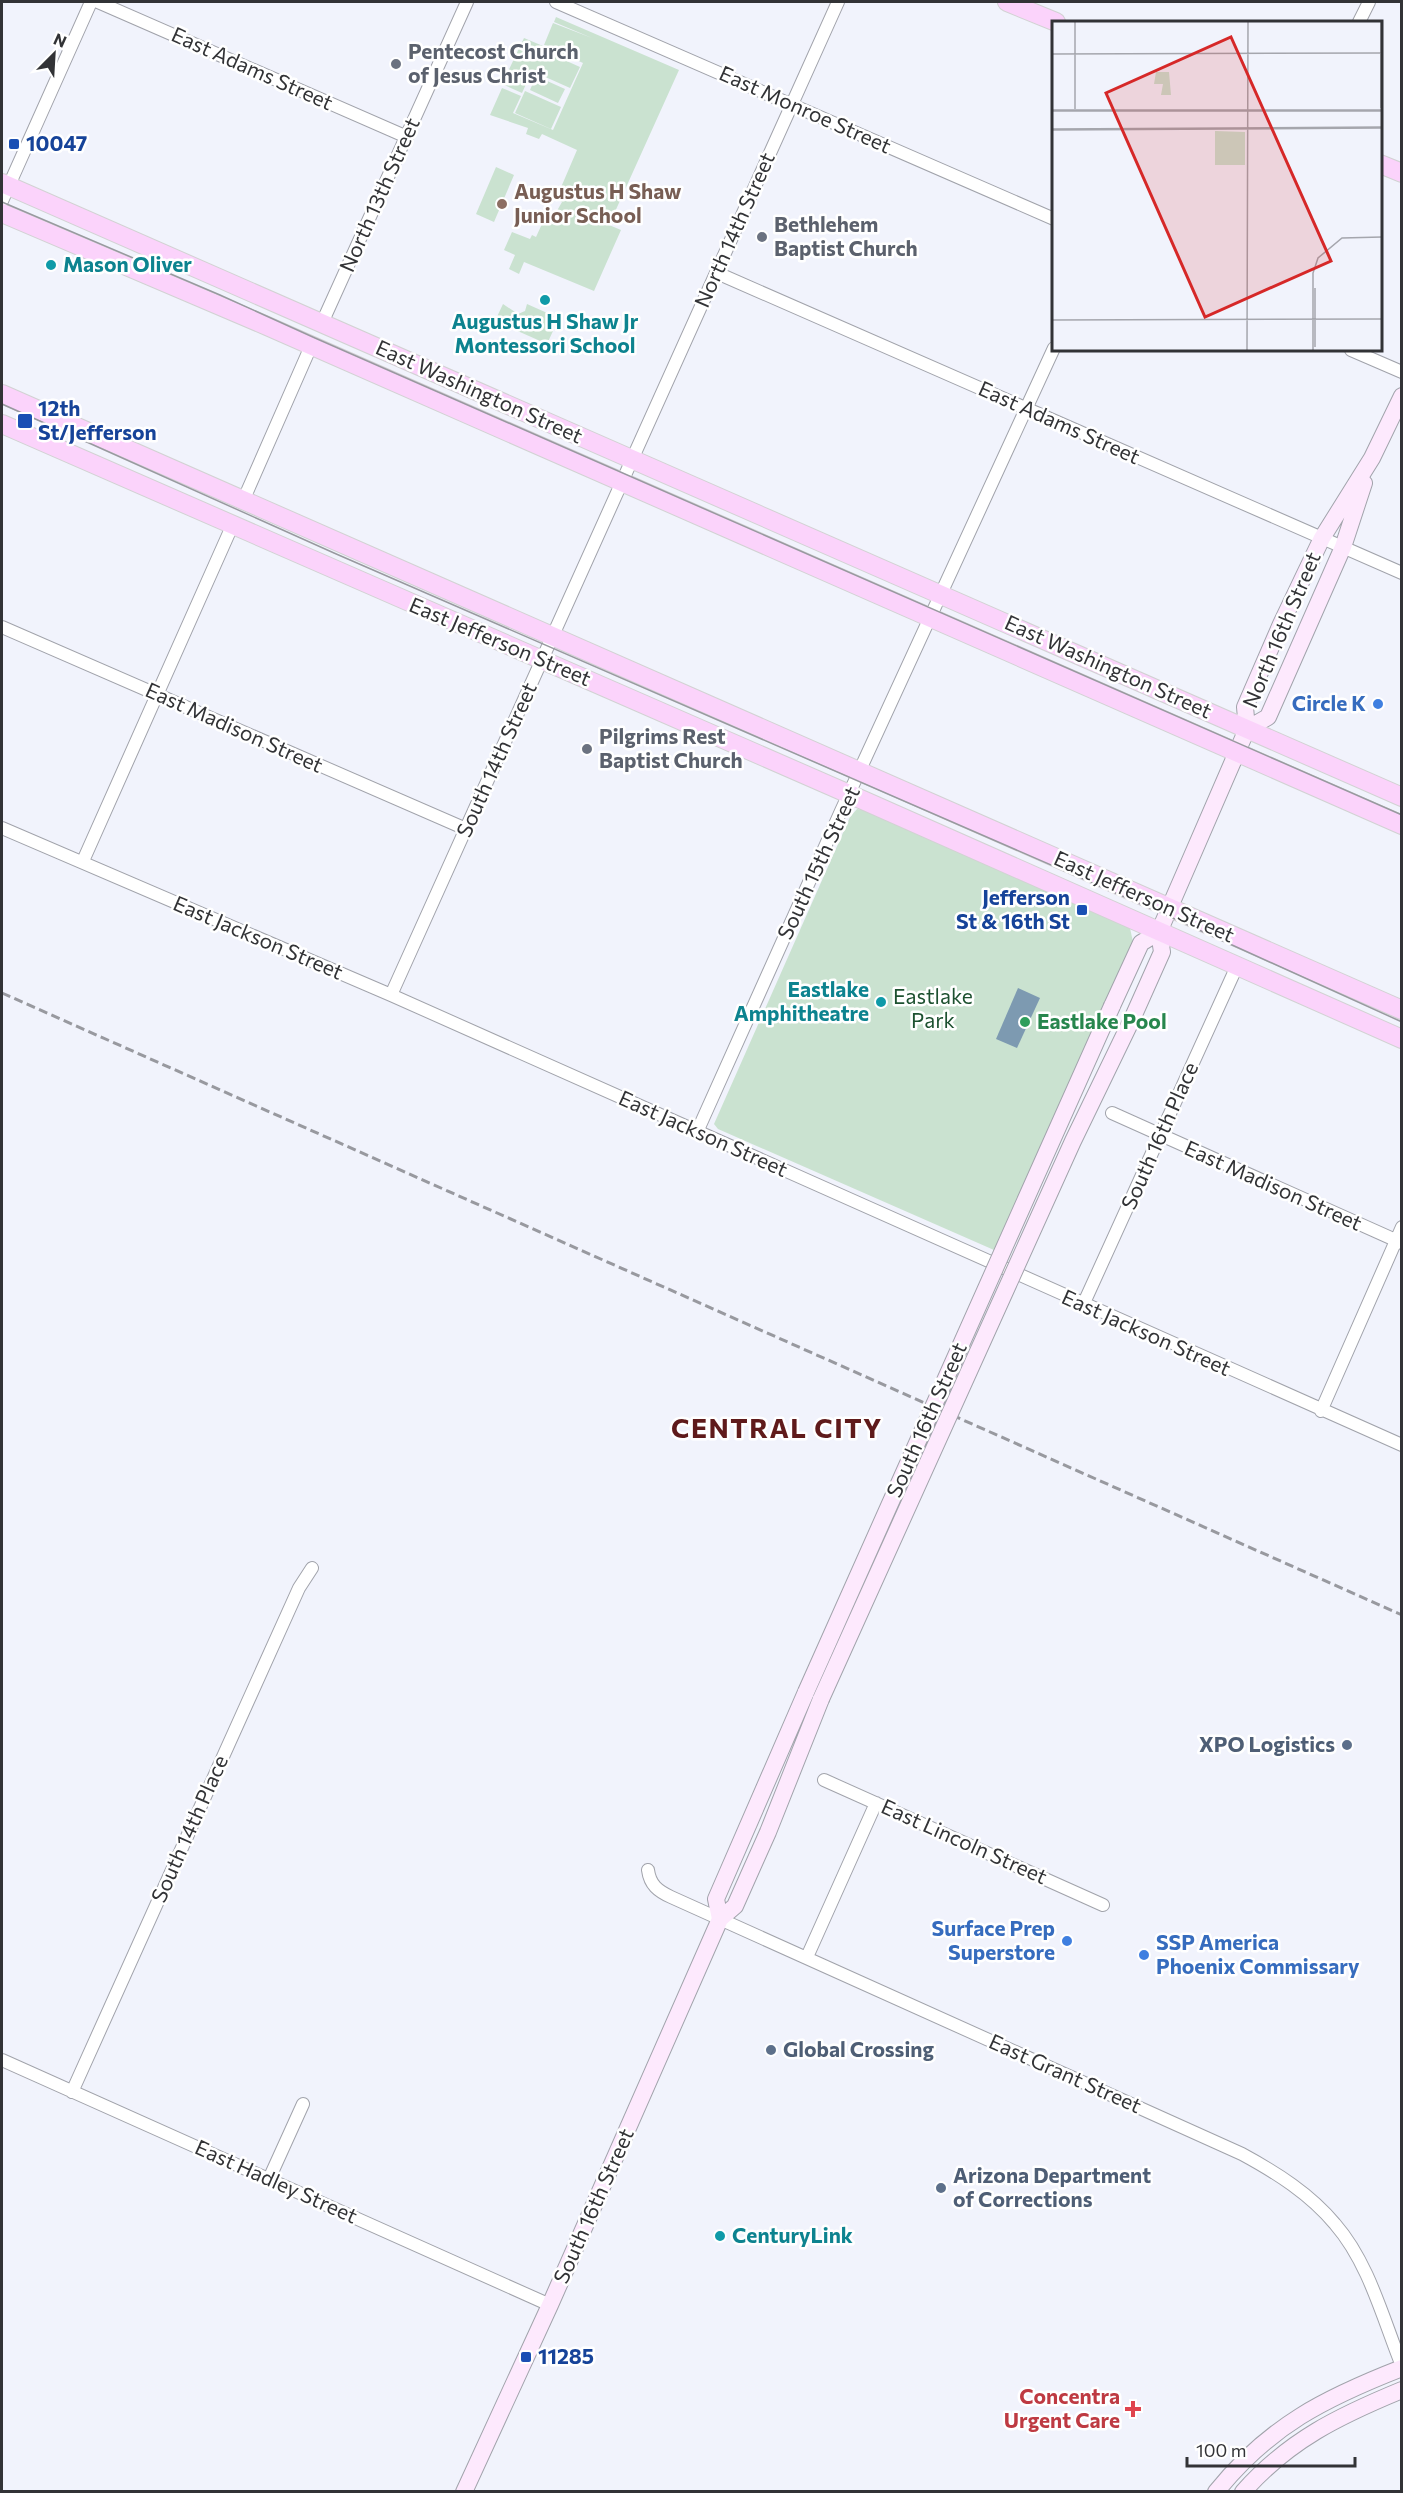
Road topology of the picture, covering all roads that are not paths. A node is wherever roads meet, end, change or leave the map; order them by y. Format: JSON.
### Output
{"nodes":[{"id":1,"x":91,"y":2,"type":"edge"},
{"id":2,"x":98,"y":2,"type":"edge"},
{"id":3,"x":467,"y":2,"type":"edge"},
{"id":4,"x":556,"y":2,"type":"edge"},
{"id":5,"x":838,"y":2,"type":"edge"},
{"id":6,"x":1007,"y":2,"type":"edge"},
{"id":7,"x":1369,"y":2,"type":"edge"},
{"id":8,"x":1054,"y":21,"type":"edge"},
{"id":9,"x":1360,"y":21,"type":"edge"},
{"id":10,"x":792,"y":104,"type":"junction"},
{"id":11,"x":407,"y":137,"type":"junction"},
{"id":12,"x":1382,"y":165,"type":"edge"},
{"id":13,"x":1401,"y":173,"type":"edge"},
{"id":14,"x":4,"y":190,"type":"edge"},
{"id":15,"x":2,"y":213,"type":"edge"},
{"id":16,"x":1052,"y":219,"type":"edge"},
{"id":17,"x":144,"y":244,"type":"junction"},
{"id":18,"x":717,"y":273,"type":"junction"},
{"id":19,"x":322,"y":323,"type":"junction"},
{"id":20,"x":267,"y":326,"type":"junction"},
{"id":21,"x":311,"y":346,"type":"junction"},
{"id":22,"x":1052,"y":350,"type":"edge"},
{"id":23,"x":1353,"y":351,"type":"edge"},
{"id":24,"x":1401,"y":372,"type":"edge"},
{"id":25,"x":2,"y":394,"type":"edge"},
{"id":26,"x":1401,"y":396,"type":"edge"},
{"id":27,"x":1026,"y":409,"type":"junction"},
{"id":28,"x":2,"y":424,"type":"edge"},
{"id":29,"x":1372,"y":458,"type":"junction"},
{"id":30,"x":631,"y":459,"type":"junction"},
{"id":31,"x":621,"y":482,"type":"junction"},
{"id":32,"x":243,"y":501,"type":"junction"},
{"id":33,"x":233,"y":524,"type":"junction"},
{"id":34,"x":294,"y":524,"type":"junction"},
{"id":35,"x":1322,"y":538,"type":"junction"},
{"id":36,"x":813,"y":540,"type":"junction"},
{"id":37,"x":1343,"y":547,"type":"junction"},
{"id":38,"x":1401,"y":573,"type":"edge"},
{"id":39,"x":942,"y":594,"type":"junction"},
{"id":40,"x":393,"y":596,"type":"junction"},
{"id":41,"x":903,"y":605,"type":"junction"},
{"id":42,"x":931,"y":618,"type":"junction"},
{"id":43,"x":2,"y":627,"type":"edge"},
{"id":44,"x":552,"y":637,"type":"junction"},
{"id":45,"x":542,"y":661,"type":"junction"},
{"id":46,"x":157,"y":694,"type":"junction"},
{"id":47,"x":1246,"y":729,"type":"junction"},
{"id":48,"x":1236,"y":751,"type":"junction"},
{"id":49,"x":861,"y":772,"type":"junction"},
{"id":50,"x":887,"y":784,"type":"junction"},
{"id":51,"x":849,"y":794,"type":"junction"},
{"id":52,"x":1401,"y":797,"type":"edge"},
{"id":53,"x":1401,"y":825,"type":"edge"},
{"id":54,"x":2,"y":828,"type":"edge"},
{"id":55,"x":466,"y":829,"type":"junction"},
{"id":56,"x":998,"y":860,"type":"junction"},
{"id":57,"x":83,"y":861,"type":"junction"},
{"id":58,"x":1169,"y":908,"type":"junction"},
{"id":59,"x":1159,"y":932,"type":"junction"},
{"id":60,"x":1237,"y":966,"type":"junction"},
{"id":61,"x":391,"y":995,"type":"junction"},
{"id":62,"x":1401,"y":1010,"type":"edge"},
{"id":63,"x":1401,"y":1039,"type":"edge"},
{"id":64,"x":1112,"y":1113,"type":"dead end"},
{"id":65,"x":697,"y":1132,"type":"junction"},
{"id":66,"x":1160,"y":1135,"type":"junction"},
{"id":67,"x":1401,"y":1227,"type":"edge"},
{"id":68,"x":1399,"y":1242,"type":"edge"},
{"id":69,"x":1083,"y":1305,"type":"junction"},
{"id":70,"x":1321,"y":1411,"type":"junction"},
{"id":71,"x":1401,"y":1445,"type":"edge"},
{"id":72,"x":312,"y":1568,"type":"dead end"},
{"id":73,"x":814,"y":1695,"type":"junction"},
{"id":74,"x":824,"y":1780,"type":"dead end"},
{"id":75,"x":876,"y":1803,"type":"junction"},
{"id":76,"x":648,"y":1870,"type":"dead end"},
{"id":77,"x":1103,"y":1905,"type":"dead end"},
{"id":78,"x":720,"y":1919,"type":"junction"},
{"id":79,"x":807,"y":1957,"type":"junction"},
{"id":80,"x":2,"y":2060,"type":"edge"},
{"id":81,"x":72,"y":2092,"type":"junction"},
{"id":82,"x":303,"y":2104,"type":"dead end"},
{"id":83,"x":269,"y":2179,"type":"junction"},
{"id":84,"x":550,"y":2305,"type":"junction"},
{"id":85,"x":1401,"y":2367,"type":"edge"},
{"id":86,"x":1401,"y":2390,"type":"edge"},
{"id":87,"x":464,"y":2492,"type":"edge"},
{"id":88,"x":1216,"y":2492,"type":"edge"},
{"id":89,"x":1243,"y":2492,"type":"edge"}],
"edges":[{"from":1,"to":14,"type":"street"},
{"from":2,"to":11,"type":"street","name":"East Adams Street"},
{"from":3,"to":11,"type":"street","name":"North 13th Street"},
{"from":4,"to":10,"type":"street","name":"East Monroe Street"},
{"from":5,"to":10,"type":"street","name":"North 14th Street"},
{"from":6,"to":8,"type":"main road"},
{"from":7,"to":9,"type":"street"},
{"from":10,"to":16,"type":"street","name":"East Monroe Street"},
{"from":10,"to":18,"type":"street","name":"North 14th Street"},
{"from":11,"to":19,"type":"street","name":"North 13th Street"},
{"from":12,"to":13,"type":"main road"},
{"from":14,"to":17,"type":"main road","name":"East Washington Street"},
{"from":15,"to":20,"type":"main road","name":"East Washington Street"},
{"from":17,"to":19,"type":"main road","name":"East Washington Street"},
{"from":17,"to":20,"type":"main road","name":"East Washington Street"},
{"from":18,"to":27,"type":"street","name":"East Adams Street"},
{"from":18,"to":30,"type":"street","name":"North 14th Street"},
{"from":19,"to":30,"type":"main road","name":"East Washington Street"},
{"from":20,"to":21,"type":"main road","name":"East Washington Street"},
{"from":21,"to":31,"type":"main road","name":"East Washington Street"},
{"from":21,"to":32,"type":"street"},
{"from":22,"to":27,"type":"street","name":"South 15th Street"},
{"from":23,"to":24,"type":"street"},
{"from":25,"to":32,"type":"main road","name":"East Jefferson Street"},
{"from":26,"to":29,"type":"main road","name":"North 16th Street"},
{"from":27,"to":35,"type":"street","name":"East Adams Street"},
{"from":27,"to":39,"type":"street","name":"South 15th Street"},
{"from":28,"to":33,"type":"main road","name":"East Jefferson Street"},
{"from":29,"to":35,"type":"main road","name":"North 16th Street"},
{"from":29,"to":37,"type":"main road","name":"North 16th Street"},
{"from":30,"to":31,"type":"street","name":"South 14th Street"},
{"from":30,"to":36,"type":"main road","name":"East Washington Street"},
{"from":31,"to":41,"type":"main road","name":"East Washington Street"},
{"from":31,"to":44,"type":"street","name":"South 14th Street"},
{"from":32,"to":34,"type":"main road","name":"East Jefferson Street"},
{"from":33,"to":40,"type":"main road","name":"East Jefferson Street"},
{"from":33,"to":46,"type":"street"},
{"from":34,"to":40,"type":"main road"},
{"from":34,"to":44,"type":"main road","name":"East Jefferson Street"},
{"from":35,"to":37,"type":"street","name":"East Adams Street"},
{"from":35,"to":47,"type":"main road","name":"North 16th Street"},
{"from":36,"to":39,"type":"main road","name":"East Washington Street"},
{"from":36,"to":41,"type":"main road","name":"East Washington Street"},
{"from":37,"to":38,"type":"street","name":"East Adams Street"},
{"from":37,"to":47,"type":"main road","name":"North 16th Street"},
{"from":39,"to":42,"type":"street","name":"South 15th Street"},
{"from":39,"to":47,"type":"main road","name":"East Washington Street"},
{"from":40,"to":45,"type":"main road","name":"East Jefferson Street"},
{"from":41,"to":42,"type":"main road","name":"East Washington Street"},
{"from":42,"to":48,"type":"main road","name":"East Washington Street"},
{"from":42,"to":49,"type":"street","name":"South 15th Street"},
{"from":43,"to":46,"type":"street","name":"East Madison Street"},
{"from":44,"to":45,"type":"street","name":"South 14th Street"},
{"from":44,"to":49,"type":"main road","name":"East Jefferson Street"},
{"from":45,"to":51,"type":"main road","name":"East Jefferson Street"},
{"from":45,"to":55,"type":"street","name":"South 14th Street"},
{"from":46,"to":55,"type":"street","name":"East Madison Street"},
{"from":46,"to":57,"type":"street"},
{"from":47,"to":48,"type":"main road","name":"South 16th Street"},
{"from":47,"to":52,"type":"main road","name":"East Washington Street"},
{"from":48,"to":53,"type":"main road","name":"East Washington Street"},
{"from":48,"to":58,"type":"main road","name":"South 16th Street"},
{"from":49,"to":50,"type":"main road","name":"East Jefferson Street"},
{"from":49,"to":51,"type":"street","name":"South 15th Street"},
{"from":50,"to":56,"type":"main road","name":"East Jefferson Street"},
{"from":50,"to":58,"type":"main road","name":"East Jefferson Street"},
{"from":51,"to":56,"type":"main road","name":"East Jefferson Street"},
{"from":51,"to":65,"type":"street","name":"South 15th Street"},
{"from":54,"to":57,"type":"street","name":"East Jackson Street"},
{"from":55,"to":61,"type":"street","name":"South 14th Street"},
{"from":56,"to":59,"type":"main road","name":"East Jefferson Street"},
{"from":57,"to":61,"type":"street","name":"East Jackson Street"},
{"from":58,"to":59,"type":"main road","name":"South 16th Street"},
{"from":58,"to":62,"type":"main road","name":"East Jefferson Street"},
{"from":59,"to":60,"type":"main road","name":"East Jefferson Street"},
{"from":59,"to":73,"type":"main road","name":"South 16th Street","bridge":true},
{"from":59,"to":73,"type":"main road","name":"South 16th Street","bridge":true},
{"from":60,"to":63,"type":"main road","name":"East Jefferson Street"},
{"from":60,"to":66,"type":"street","name":"South 16th Place"},
{"from":61,"to":65,"type":"street","name":"East Jackson Street"},
{"from":64,"to":66,"type":"street","name":"East Madison Street"},
{"from":65,"to":69,"type":"street","name":"East Jackson Street"},
{"from":66,"to":68,"type":"street","name":"East Madison Street"},
{"from":66,"to":69,"type":"street","name":"South 16th Place"},
{"from":67,"to":68,"type":"street"},
{"from":68,"to":70,"type":"street"},
{"from":69,"to":70,"type":"street","name":"East Jackson Street"},
{"from":70,"to":71,"type":"street","name":"East Jackson Street"},
{"from":72,"to":81,"type":"street","name":"South 14th Place"},
{"from":73,"to":78,"type":"main road","name":"South 16th Street"},
{"from":74,"to":75,"type":"street","name":"East Lincoln Street"},
{"from":75,"to":77,"type":"street","name":"East Lincoln Street"},
{"from":75,"to":79,"type":"street"},
{"from":76,"to":78,"type":"street","name":"East Grant Street"},
{"from":78,"to":79,"type":"street","name":"East Grant Street"},
{"from":78,"to":84,"type":"main road","name":"South 16th Street"},
{"from":79,"to":85,"type":"street","name":"East Grant Street"},
{"from":80,"to":81,"type":"street","name":"East Hadley Street"},
{"from":81,"to":83,"type":"street","name":"East Hadley Street"},
{"from":82,"to":83,"type":"street"},
{"from":83,"to":84,"type":"street","name":"East Hadley Street"},
{"from":84,"to":87,"type":"main road","name":"South 16th Street"},
{"from":85,"to":88,"type":"main road"},
{"from":86,"to":89,"type":"main road"}]}
